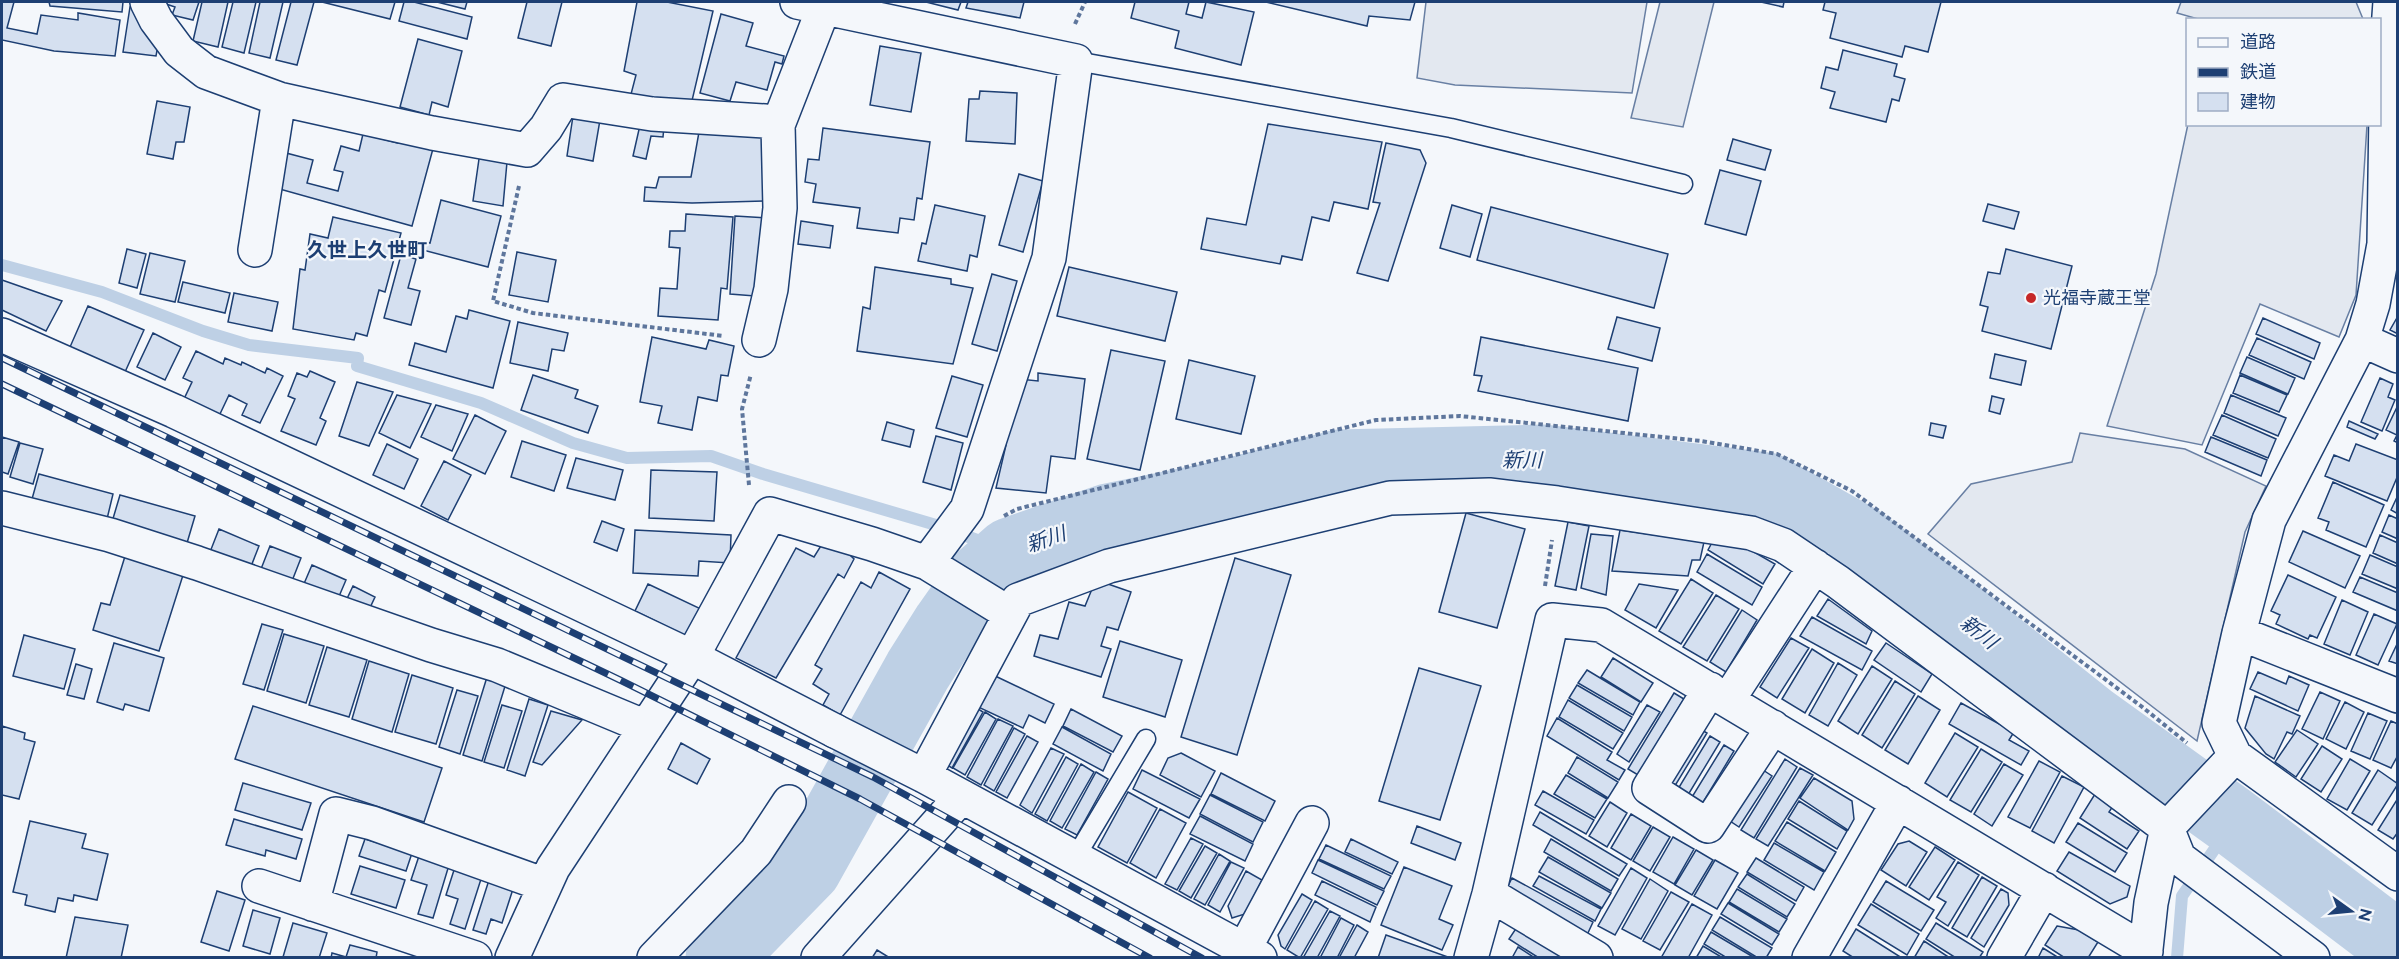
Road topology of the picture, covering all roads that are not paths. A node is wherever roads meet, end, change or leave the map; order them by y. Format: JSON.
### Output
{"nodes":[{"id":1,"x":147,"y":2,"type":"edge"},
{"id":2,"x":2390,"y":2,"type":"edge"},
{"id":3,"x":828,"y":5,"type":"edge"},
{"id":4,"x":1076,"y":61,"type":"junction"},
{"id":5,"x":279,"y":99,"type":"junction"},
{"id":6,"x":778,"y":126,"type":"junction"},
{"id":7,"x":1683,"y":184,"type":"dead end"},
{"id":8,"x":255,"y":250,"type":"dead end"},
{"id":9,"x":2,"y":335,"type":"edge"},
{"id":10,"x":759,"y":340,"type":"road end"},
{"id":11,"x":2362,"y":340,"type":"junction"},
{"id":12,"x":2397,"y":356,"type":"edge"},
{"id":13,"x":2,"y":508,"type":"edge"},
{"id":14,"x":930,"y":566,"type":"junction"},
{"id":15,"x":1815,"y":566,"type":"junction"},
{"id":16,"x":1005,"y":611,"type":"junction"},
{"id":17,"x":2239,"y":633,"type":"junction"},
{"id":18,"x":692,"y":657,"type":"junction"},
{"id":19,"x":1719,"y":695,"type":"junction"},
{"id":20,"x":2397,"y":696,"type":"edge"},
{"id":21,"x":646,"y":727,"type":"junction"},
{"id":22,"x":1773,"y":727,"type":"junction"},
{"id":23,"x":1146,"y":739,"type":"dead end"},
{"id":24,"x":2227,"y":764,"type":"junction"},
{"id":25,"x":924,"y":776,"type":"junction"},
{"id":26,"x":961,"y":797,"type":"junction"},
{"id":27,"x":789,"y":802,"type":"dead end"},
{"id":28,"x":1898,"y":802,"type":"junction"},
{"id":29,"x":2172,"y":822,"type":"junction"},
{"id":30,"x":1312,"y":823,"type":"dead end"},
{"id":31,"x":1076,"y":858,"type":"junction"},
{"id":32,"x":2397,"y":873,"type":"edge"},
{"id":33,"x":545,"y":885,"type":"junction"},
{"id":34,"x":259,"y":886,"type":"dead end"},
{"id":35,"x":2044,"y":889,"type":"junction"},
{"id":36,"x":1489,"y":894,"type":"junction"},
{"id":37,"x":312,"y":904,"type":"junction"},
{"id":38,"x":1253,"y":953,"type":"edge"},
{"id":39,"x":2146,"y":954,"type":"edge"},
{"id":40,"x":475,"y":957,"type":"edge"},
{"id":41,"x":512,"y":957,"type":"edge"},
{"id":42,"x":654,"y":957,"type":"edge"},
{"id":43,"x":818,"y":957,"type":"edge"},
{"id":44,"x":1471,"y":957,"type":"edge"},
{"id":45,"x":1596,"y":957,"type":"edge"},
{"id":46,"x":1809,"y":957,"type":"edge"},
{"id":47,"x":2004,"y":957,"type":"edge"},
{"id":48,"x":2313,"y":957,"type":"edge"}],
"edges":[{"from":1,"to":5,"type":"street"},
{"from":2,"to":11,"type":"street"},
{"from":3,"to":4,"type":"street"},
{"from":3,"to":6,"type":"street"},
{"from":4,"to":7,"type":"lane"},
{"from":4,"to":14,"type":"street"},
{"from":5,"to":6,"type":"street"},
{"from":5,"to":8,"type":"street"},
{"from":6,"to":10,"type":"street"},
{"from":9,"to":18,"type":"street"},
{"from":11,"to":12,"type":"street"},
{"from":11,"to":17,"type":"street"},
{"from":13,"to":21,"type":"street"},
{"from":14,"to":16,"type":"street"},
{"from":14,"to":18,"type":"street"},
{"from":15,"to":16,"type":"street"},
{"from":15,"to":19,"type":"street"},
{"from":15,"to":29,"type":"street"},
{"from":16,"to":25,"type":"street"},
{"from":17,"to":20,"type":"street"},
{"from":17,"to":24,"type":"street"},
{"from":18,"to":21,"type":"street"},
{"from":18,"to":25,"type":"street"},
{"from":19,"to":22,"type":"street"},
{"from":19,"to":22,"type":"street"},
{"from":19,"to":36,"type":"street"},
{"from":21,"to":33,"type":"street"},
{"from":22,"to":28,"type":"street"},
{"from":23,"to":31,"type":"lane"},
{"from":24,"to":29,"type":"street"},
{"from":24,"to":32,"type":"street"},
{"from":25,"to":26,"type":"street"},
{"from":26,"to":31,"type":"street"},
{"from":26,"to":43,"type":"street"},
{"from":27,"to":42,"type":"street"},
{"from":28,"to":35,"type":"street"},
{"from":28,"to":46,"type":"street"},
{"from":29,"to":39,"type":"street"},
{"from":29,"to":48,"type":"street"},
{"from":30,"to":38,"type":"street"},
{"from":31,"to":38,"type":"street"},
{"from":33,"to":37,"type":"street"},
{"from":33,"to":41,"type":"street"},
{"from":34,"to":37,"type":"street"},
{"from":35,"to":39,"type":"street"},
{"from":35,"to":47,"type":"street"},
{"from":36,"to":44,"type":"street"},
{"from":36,"to":45,"type":"street"},
{"from":37,"to":40,"type":"street"}]}
